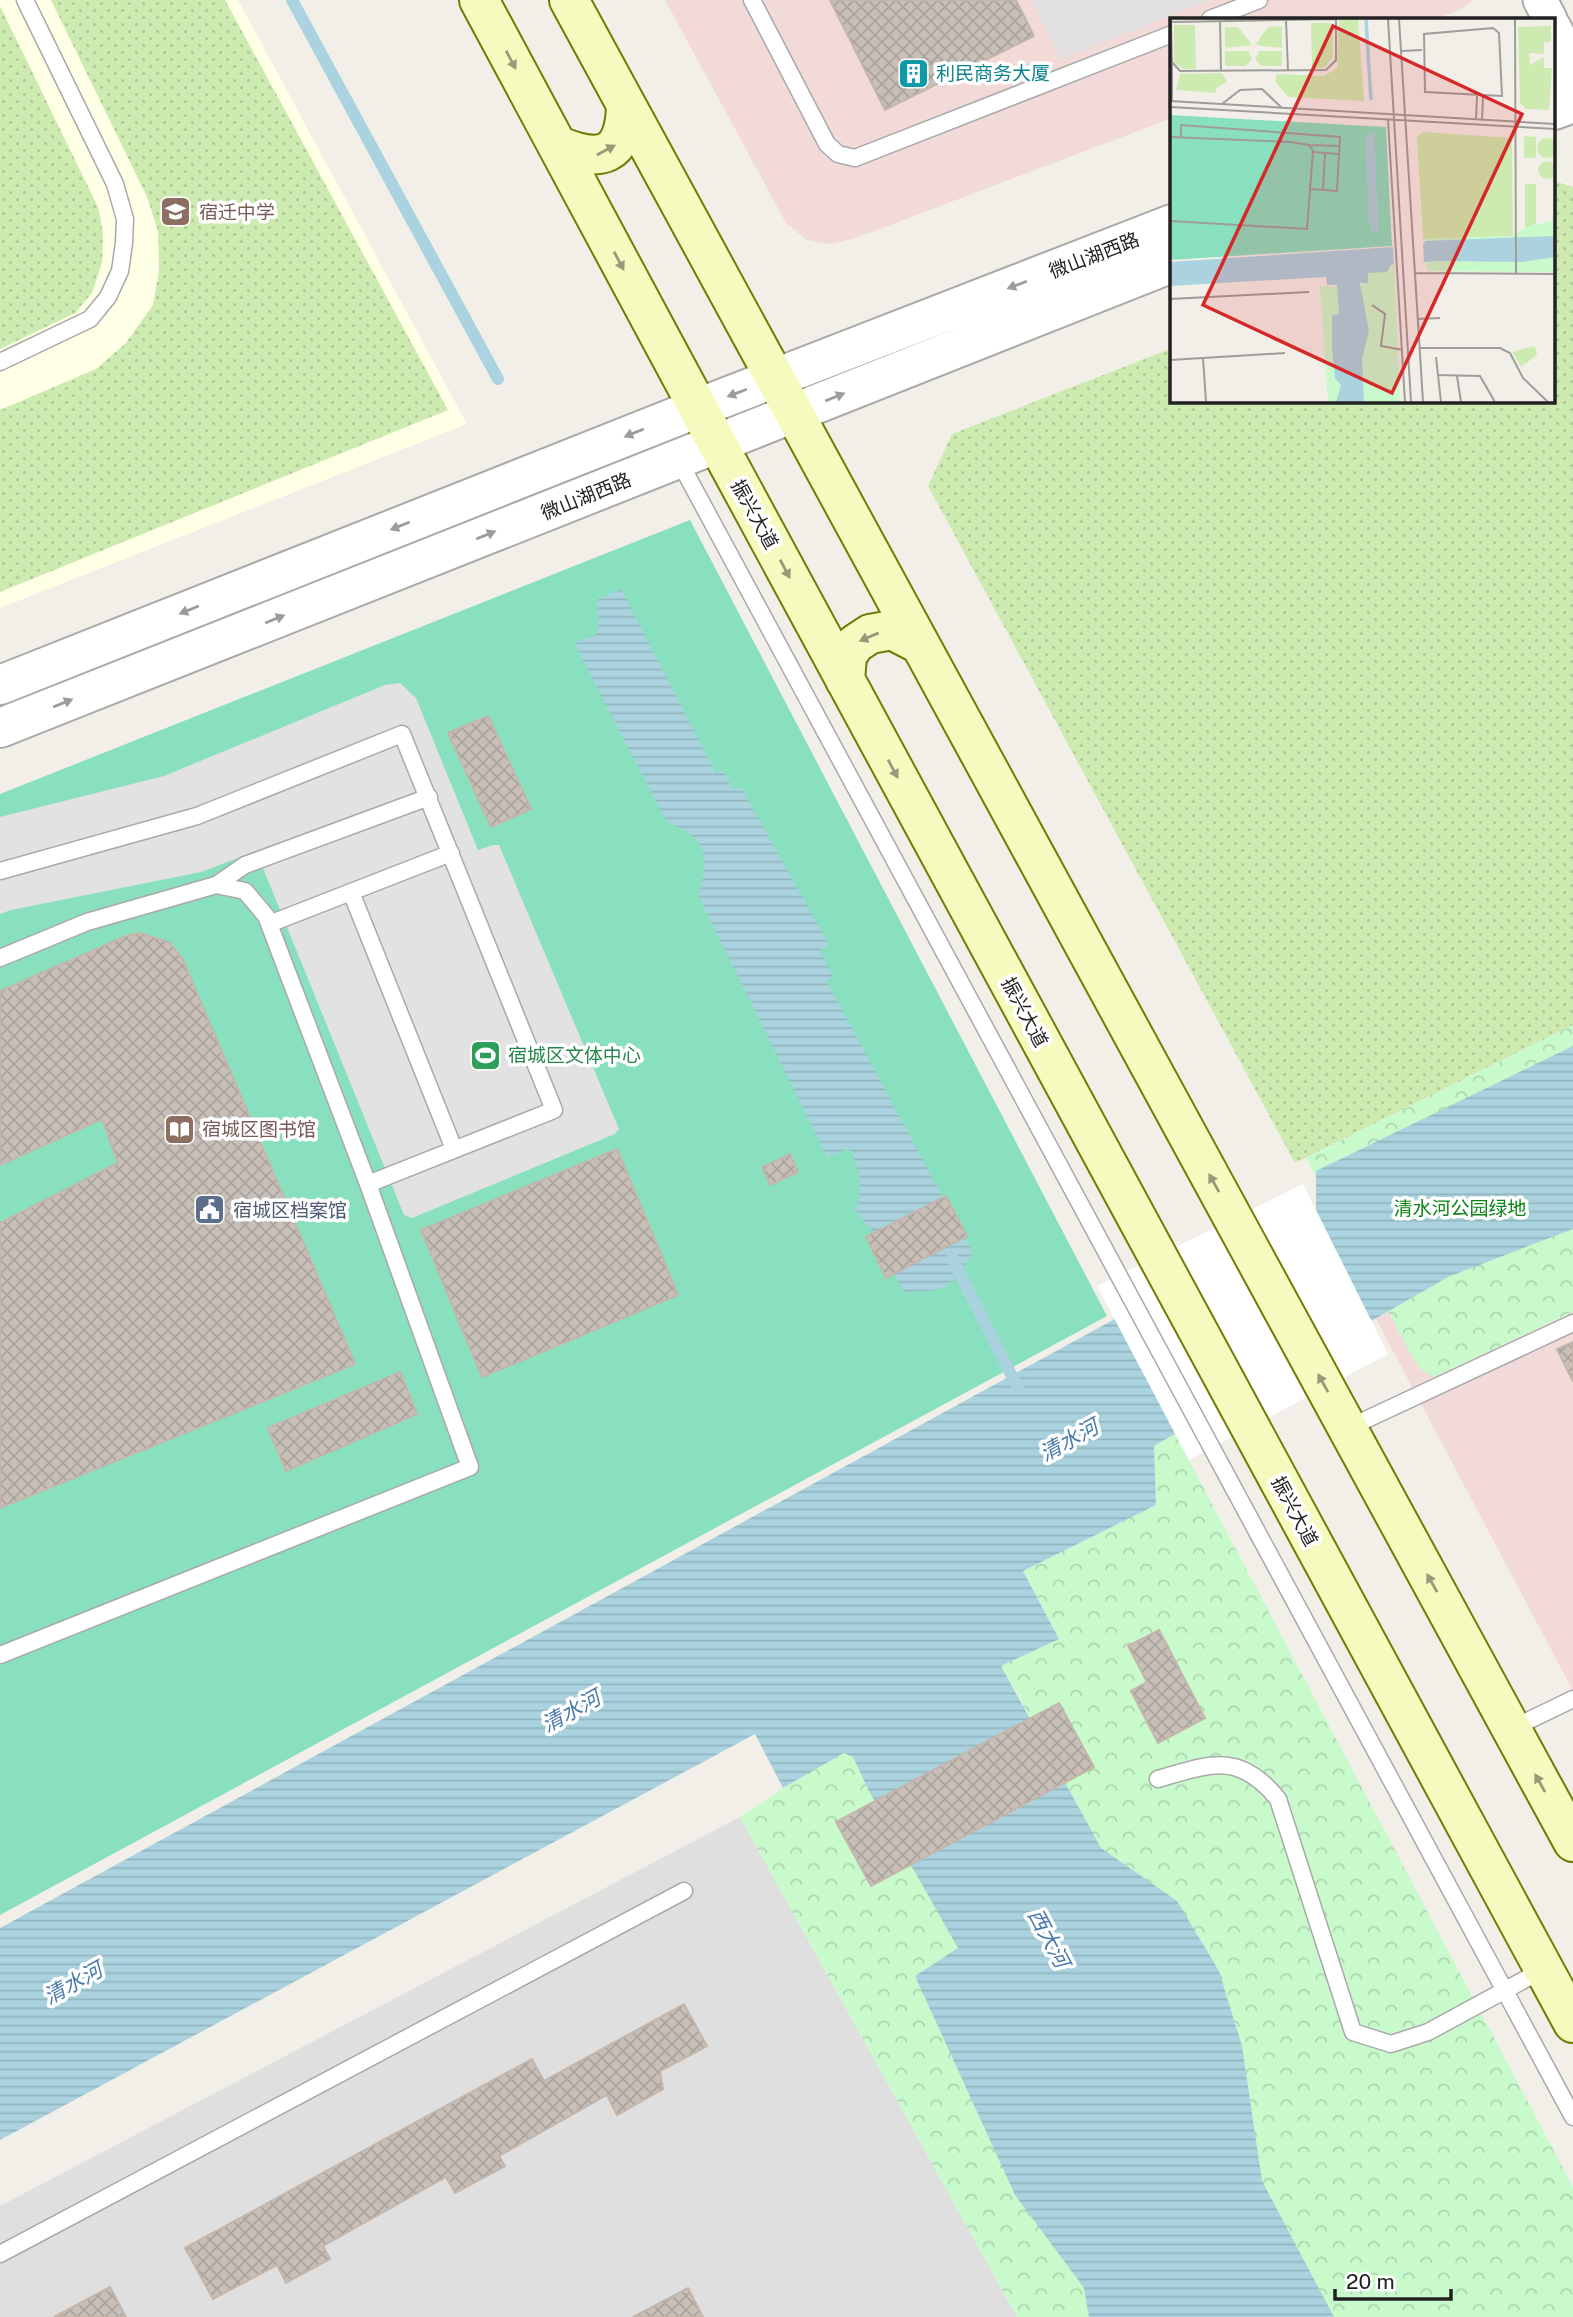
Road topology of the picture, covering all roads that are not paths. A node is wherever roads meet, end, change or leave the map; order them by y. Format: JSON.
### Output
{"nodes":[{"id":1,"x":25,"y":0,"type":"edge"},
{"id":2,"x":479,"y":0,"type":"edge"},
{"id":3,"x":569,"y":0,"type":"edge"},
{"id":4,"x":752,"y":0,"type":"edge"},
{"id":5,"x":1540,"y":0,"type":"edge"},
{"id":6,"x":1255,"y":8,"type":"edge"},
{"id":7,"x":1214,"y":18,"type":"edge"},
{"id":8,"x":1549,"y":18,"type":"edge"},
{"id":9,"x":1556,"y":31,"type":"edge"},
{"id":10,"x":1170,"y":35,"type":"edge"},
{"id":11,"x":1573,"y":66,"type":"edge"},
{"id":12,"x":1556,"y":75,"type":"edge"},
{"id":13,"x":1573,"y":103,"type":"edge"},
{"id":14,"x":626,"y":105,"type":"junction"},
{"id":15,"x":1556,"y":109,"type":"edge"},
{"id":16,"x":557,"y":145,"type":"junction"},
{"id":17,"x":1170,"y":225,"type":"edge"},
{"id":18,"x":1170,"y":264,"type":"edge"},
{"id":19,"x":0,"y":362,"type":"edge"},
{"id":20,"x":774,"y":379,"type":"junction"},
{"id":21,"x":698,"y":408,"type":"junction"},
{"id":22,"x":793,"y":414,"type":"junction"},
{"id":23,"x":717,"y":443,"type":"junction"},
{"id":24,"x":678,"y":459,"type":"junction"},
{"id":25,"x":919,"y":644,"type":"junction"},
{"id":26,"x":845,"y":680,"type":"junction"},
{"id":27,"x":0,"y":685,"type":"edge"},
{"id":28,"x":0,"y":728,"type":"edge"},
{"id":29,"x":429,"y":797,"type":"junction"},
{"id":30,"x":452,"y":853,"type":"junction"},
{"id":31,"x":0,"y":871,"type":"edge"},
{"id":32,"x":216,"y":885,"type":"junction"},
{"id":33,"x":351,"y":892,"type":"junction"},
{"id":34,"x":269,"y":924,"type":"junction"},
{"id":35,"x":0,"y":958,"type":"edge"},
{"id":36,"x":454,"y":1149,"type":"junction"},
{"id":37,"x":368,"y":1184,"type":"junction"},
{"id":38,"x":1573,"y":1323,"type":"edge"},
{"id":39,"x":1348,"y":1428,"type":"junction"},
{"id":40,"x":0,"y":1655,"type":"edge"},
{"id":41,"x":1573,"y":1699,"type":"edge"},
{"id":42,"x":1511,"y":1728,"type":"junction"},
{"id":43,"x":1158,"y":1779,"type":"dead end"},
{"id":44,"x":1573,"y":1842,"type":"edge"},
{"id":45,"x":684,"y":1891,"type":"dead end"},
{"id":46,"x":1544,"y":1969,"type":"junction"},
{"id":47,"x":1505,"y":1991,"type":"junction"},
{"id":48,"x":1573,"y":2023,"type":"edge"},
{"id":49,"x":1573,"y":2117,"type":"edge"},
{"id":50,"x":0,"y":2254,"type":"edge"}],
"edges":[{"from":1,"to":19,"type":"lane"},
{"from":2,"to":16,"type":"main road","name":"振兴大道","one_way":true},
{"from":3,"to":14,"type":"main road"},
{"from":4,"to":10,"type":"lane"},
{"from":5,"to":8,"type":"street"},
{"from":6,"to":7,"type":"lane"},
{"from":9,"to":11,"type":"street"},
{"from":11,"to":12,"type":"street"},
{"from":13,"to":15,"type":"street"},
{"from":16,"to":14,"type":"main road","one_way":true},
{"from":14,"to":20,"type":"main road"},
{"from":16,"to":21,"type":"main road","name":"振兴大道","one_way":true},
{"from":17,"to":20,"type":"street","name":"微山湖西路","one_way":true},
{"from":22,"to":18,"type":"street","name":"微山湖西路","one_way":true},
{"from":20,"to":21,"type":"street","name":"微山湖西路","one_way":true},
{"from":20,"to":22,"type":"main road"},
{"from":21,"to":23,"type":"main road","name":"振兴大道"},
{"from":21,"to":27,"type":"street","name":"微山湖西路","one_way":true},
{"from":22,"to":23,"type":"street","name":"微山湖西路"},
{"from":22,"to":25,"type":"main road"},
{"from":23,"to":24,"type":"street","name":"微山湖西路"},
{"from":23,"to":26,"type":"main road","name":"振兴大道","one_way":true},
{"from":28,"to":24,"type":"street","name":"微山湖西路","one_way":true},
{"from":24,"to":47,"type":"lane"},
{"from":25,"to":26,"type":"main road","one_way":true},
{"from":39,"to":25,"type":"main road","one_way":true},
{"from":26,"to":46,"type":"main road","name":"振兴大道","one_way":true},
{"from":29,"to":30,"type":"lane"},
{"from":29,"to":31,"type":"lane"},
{"from":29,"to":32,"type":"lane"},
{"from":30,"to":33,"type":"lane"},
{"from":30,"to":36,"type":"lane"},
{"from":32,"to":34,"type":"lane"},
{"from":32,"to":35,"type":"lane"},
{"from":33,"to":34,"type":"lane"},
{"from":33,"to":36,"type":"lane"},
{"from":34,"to":37,"type":"lane"},
{"from":36,"to":37,"type":"lane"},
{"from":37,"to":40,"type":"lane"},
{"from":38,"to":39,"type":"lane"},
{"from":42,"to":39,"type":"main road","one_way":true},
{"from":41,"to":42,"type":"lane"},
{"from":44,"to":42,"type":"main road","one_way":true},
{"from":43,"to":47,"type":"lane"},
{"from":45,"to":50,"type":"lane"},
{"from":46,"to":47,"type":"lane"},
{"from":46,"to":48,"type":"main road","name":"振兴大道"},
{"from":47,"to":49,"type":"lane"}]}
